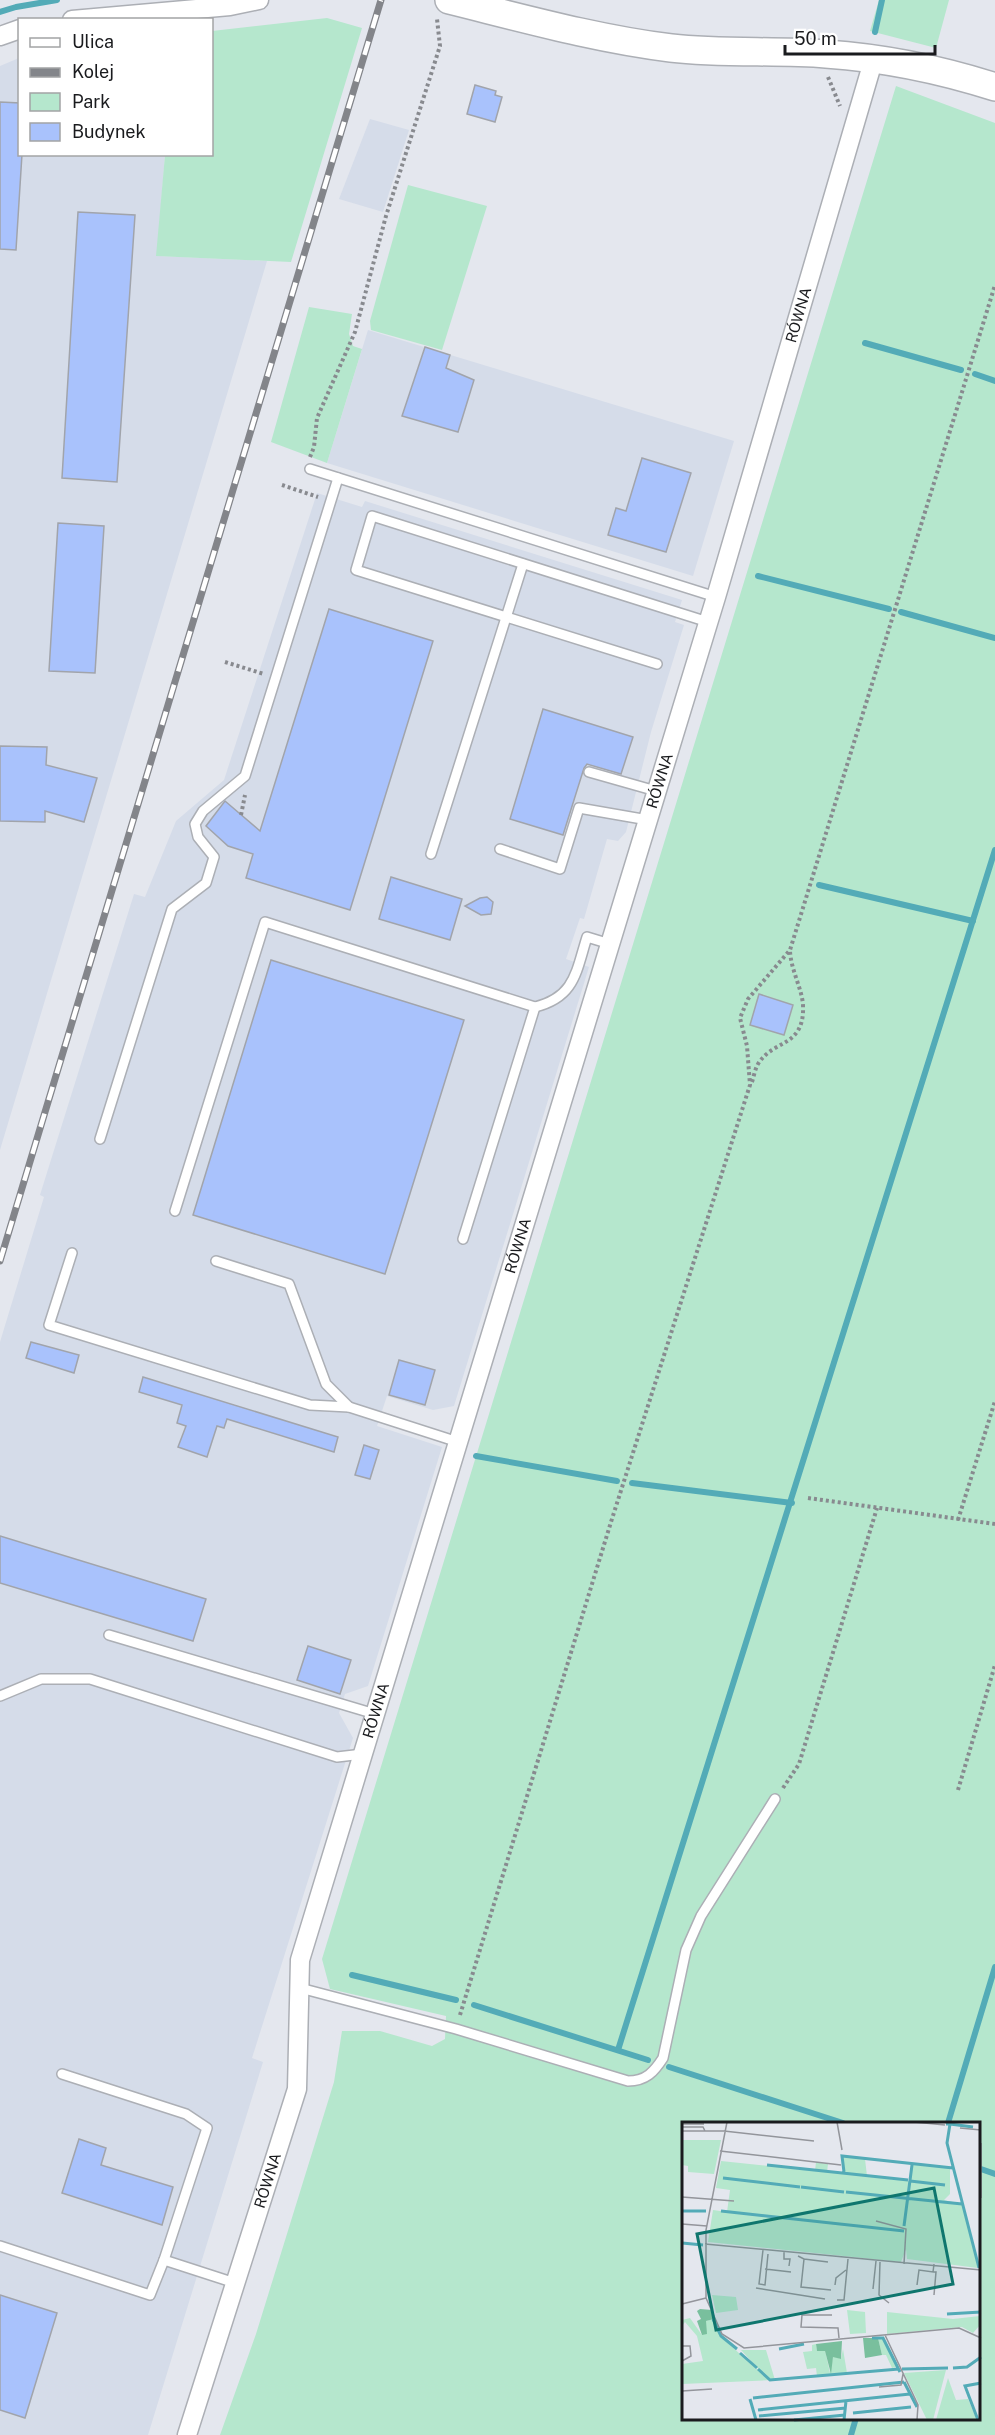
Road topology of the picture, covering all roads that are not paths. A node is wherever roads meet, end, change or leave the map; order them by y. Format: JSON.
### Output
{"nodes":[{"id":1,"x":259,"y":0,"type":"edge"},
{"id":2,"x":230,"y":3,"type":"edge"},
{"id":3,"x":444,"y":5,"type":"edge"},
{"id":4,"x":91,"y":18,"type":"edge"},
{"id":5,"x":18,"y":30,"type":"edge"},
{"id":6,"x":0,"y":36,"type":"edge"},
{"id":7,"x":874,"y":58,"type":"junction"},
{"id":8,"x":995,"y":87,"type":"edge"},
{"id":9,"x":310,"y":469,"type":"dead end"},
{"id":10,"x":338,"y":478,"type":"junction"},
{"id":11,"x":523,"y":564,"type":"junction"},
{"id":12,"x":716,"y":597,"type":"junction"},
{"id":13,"x":506,"y":617,"type":"junction"},
{"id":14,"x":708,"y":622,"type":"junction"},
{"id":15,"x":657,"y":664,"type":"dead end"},
{"id":16,"x":588,"y":772,"type":"dead end"},
{"id":17,"x":656,"y":791,"type":"junction"},
{"id":18,"x":648,"y":820,"type":"junction"},
{"id":19,"x":500,"y":849,"type":"dead end"},
{"id":20,"x":431,"y":854,"type":"dead end"},
{"id":21,"x":609,"y":944,"type":"junction"},
{"id":22,"x":535,"y":1007,"type":"junction"},
{"id":23,"x":100,"y":1139,"type":"dead end"},
{"id":24,"x":175,"y":1211,"type":"dead end"},
{"id":25,"x":463,"y":1239,"type":"dead end"},
{"id":26,"x":72,"y":1253,"type":"dead end"},
{"id":27,"x":216,"y":1261,"type":"dead end"},
{"id":28,"x":349,"y":1407,"type":"junction"},
{"id":29,"x":458,"y":1442,"type":"junction"},
{"id":30,"x":109,"y":1635,"type":"dead end"},
{"id":31,"x":0,"y":1696,"type":"edge"},
{"id":32,"x":375,"y":1714,"type":"junction"},
{"id":33,"x":363,"y":1754,"type":"junction"},
{"id":34,"x":776,"y":1799,"type":"road end"},
{"id":35,"x":300,"y":1988,"type":"junction"},
{"id":36,"x":62,"y":2073,"type":"dead end"},
{"id":37,"x":0,"y":2246,"type":"edge"},
{"id":38,"x":164,"y":2260,"type":"junction"},
{"id":39,"x":235,"y":2283,"type":"junction"},
{"id":40,"x":187,"y":2435,"type":"edge"}],
"edges":[{"from":1,"to":2,"type":"street"},
{"from":2,"to":4,"type":"street"},
{"from":3,"to":7,"type":"street"},
{"from":5,"to":6,"type":"street"},
{"from":7,"to":8,"type":"street"},
{"from":7,"to":12,"type":"street","name":"RÓWNA"},
{"from":9,"to":10,"type":"lane"},
{"from":10,"to":12,"type":"lane"},
{"from":10,"to":23,"type":"lane"},
{"from":11,"to":13,"type":"lane"},
{"from":11,"to":13,"type":"lane"},
{"from":11,"to":14,"type":"lane"},
{"from":12,"to":14,"type":"street","name":"RÓWNA"},
{"from":13,"to":15,"type":"lane"},
{"from":13,"to":20,"type":"lane"},
{"from":14,"to":17,"type":"street","name":"RÓWNA"},
{"from":16,"to":17,"type":"lane"},
{"from":17,"to":18,"type":"street","name":"RÓWNA"},
{"from":18,"to":19,"type":"lane"},
{"from":18,"to":21,"type":"street","name":"RÓWNA"},
{"from":21,"to":22,"type":"lane"},
{"from":21,"to":29,"type":"street","name":"RÓWNA"},
{"from":22,"to":24,"type":"lane"},
{"from":22,"to":25,"type":"lane"},
{"from":26,"to":28,"type":"lane"},
{"from":27,"to":28,"type":"lane"},
{"from":28,"to":29,"type":"lane"},
{"from":29,"to":32,"type":"street","name":"RÓWNA"},
{"from":30,"to":32,"type":"lane"},
{"from":31,"to":33,"type":"lane"},
{"from":32,"to":33,"type":"street","name":"RÓWNA"},
{"from":33,"to":35,"type":"street","name":"RÓWNA"},
{"from":34,"to":35,"type":"lane"},
{"from":35,"to":39,"type":"street","name":"RÓWNA"},
{"from":36,"to":38,"type":"lane"},
{"from":37,"to":38,"type":"lane"},
{"from":38,"to":39,"type":"lane"},
{"from":39,"to":40,"type":"street","name":"RÓWNA"}]}
